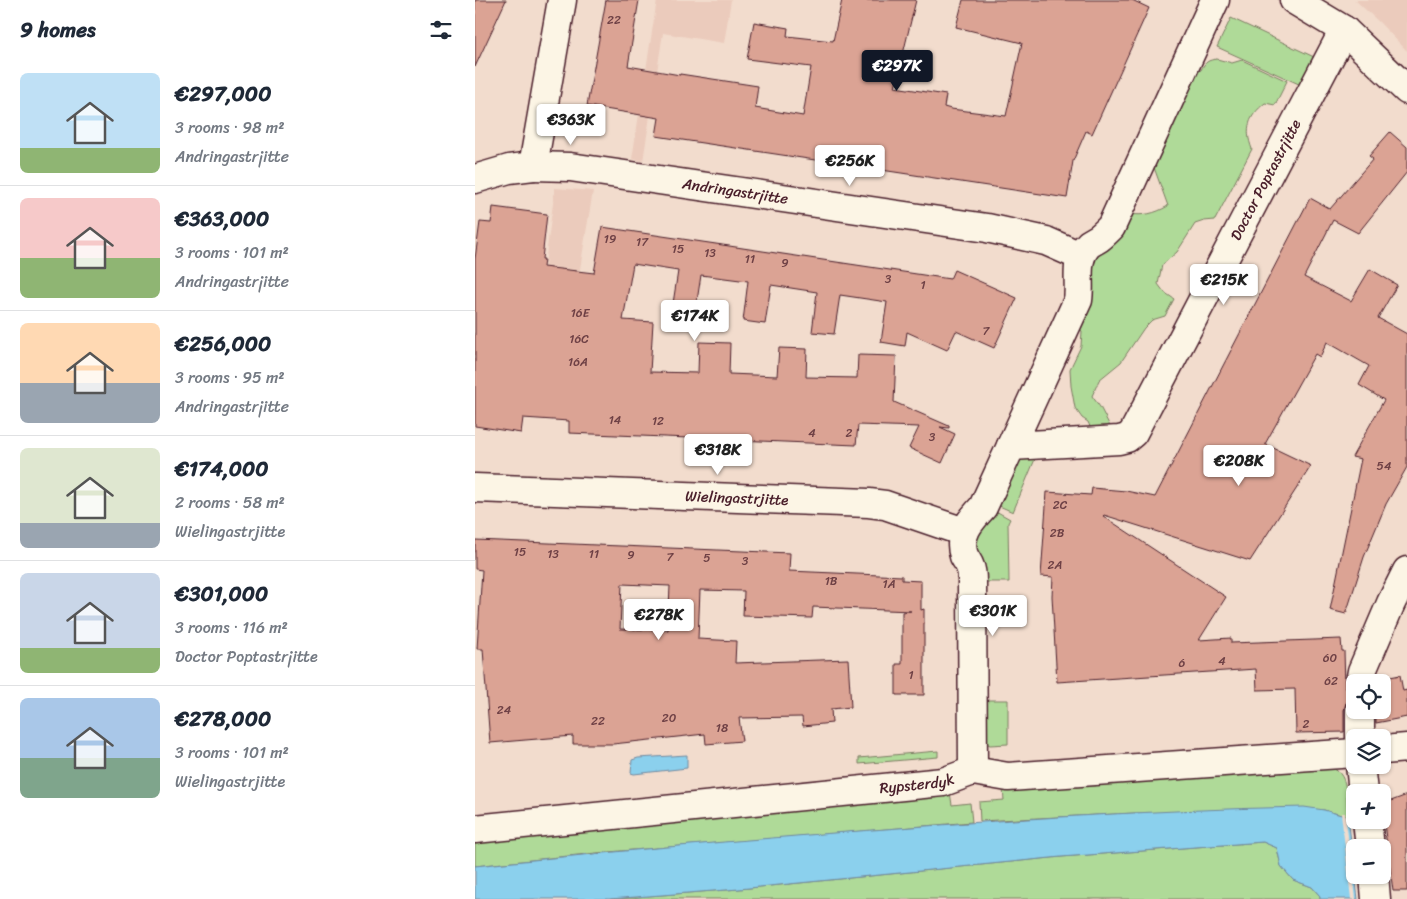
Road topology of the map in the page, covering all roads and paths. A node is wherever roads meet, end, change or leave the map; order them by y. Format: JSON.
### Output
{"nodes":[{"id":1,"x":562,"y":0,"type":"edge"},
{"id":2,"x":1215,"y":0,"type":"edge"},
{"id":3,"x":1294,"y":0,"type":"edge"},
{"id":4,"x":1344,"y":30,"type":"junction"},
{"id":5,"x":1407,"y":90,"type":"edge"},
{"id":6,"x":533,"y":166,"type":"junction"},
{"id":7,"x":475,"y":179,"type":"edge"},
{"id":8,"x":1080,"y":256,"type":"junction"},
{"id":9,"x":1011,"y":446,"type":"junction"},
{"id":10,"x":475,"y":488,"type":"edge"},
{"id":11,"x":964,"y":532,"type":"junction"},
{"id":12,"x":1407,"y":571,"type":"edge"},
{"id":13,"x":1361,"y":674,"type":"edge"},
{"id":14,"x":1407,"y":748,"type":"edge"},
{"id":15,"x":1391,"y":749,"type":"edge"},
{"id":16,"x":1346,"y":754,"type":"edge"},
{"id":17,"x":973,"y":771,"type":"junction"},
{"id":18,"x":475,"y":828,"type":"edge"},
{"id":19,"x":1375,"y":884,"type":"edge"},
{"id":20,"x":1377,"y":899,"type":"edge"}],
"edges":[{"from":1,"to":6,"type":"street"},
{"from":2,"to":8,"type":"street"},
{"from":3,"to":4,"type":"street"},
{"from":4,"to":5,"type":"street"},
{"from":4,"to":9,"type":"street","name":"Doctor Poptastrjitte"},
{"from":6,"to":7,"type":"street","name":"Andringastrjitte"},
{"from":6,"to":8,"type":"street","name":"Andringastrjitte"},
{"from":8,"to":9,"type":"street"},
{"from":9,"to":11,"type":"street"},
{"from":10,"to":11,"type":"street","name":"Wielingastrjitte"},
{"from":11,"to":17,"type":"street"},
{"from":12,"to":13,"type":"street"},
{"from":14,"to":15,"type":"street"},
{"from":16,"to":17,"type":"street","name":"Rypsterdyk"},
{"from":17,"to":18,"type":"street","name":"Rypsterdyk"},
{"from":19,"to":20,"type":"street"}]}
